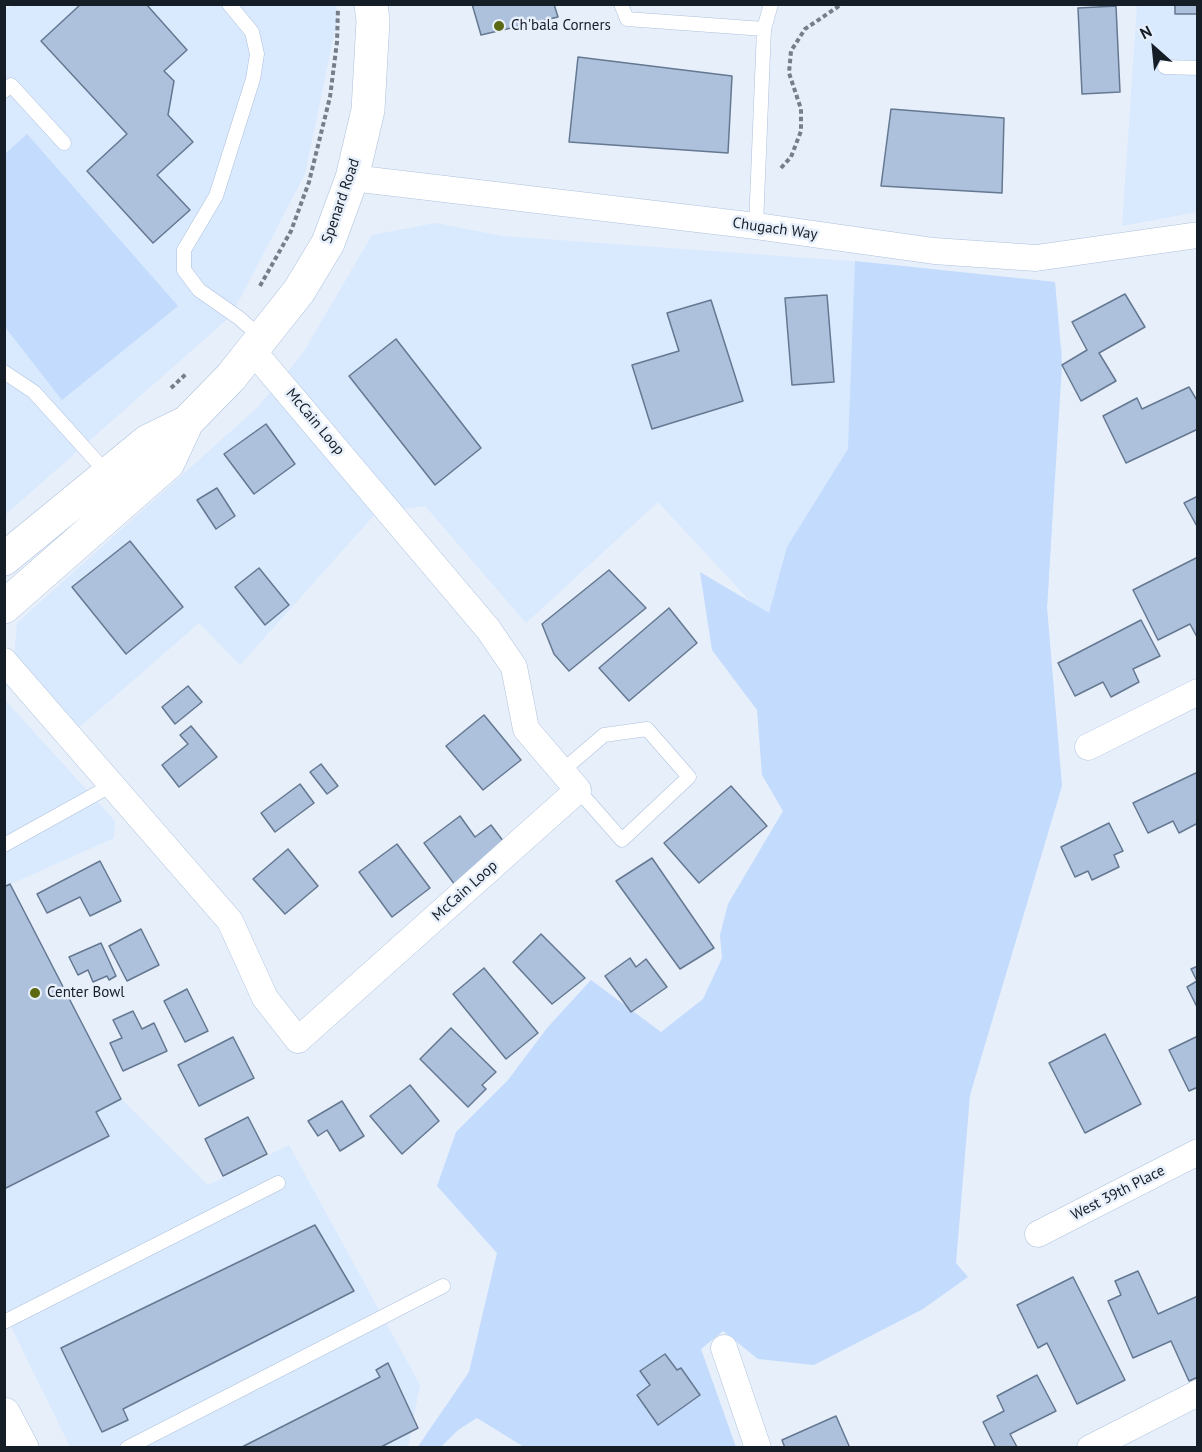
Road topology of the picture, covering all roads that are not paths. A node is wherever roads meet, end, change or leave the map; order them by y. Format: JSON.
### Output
{"nodes":[{"id":1,"x":229,"y":4,"type":"edge"},
{"id":2,"x":370,"y":4,"type":"edge"},
{"id":3,"x":621,"y":4,"type":"edge"},
{"id":4,"x":771,"y":4,"type":"edge"},
{"id":5,"x":764,"y":29,"type":"junction"},
{"id":6,"x":1165,"y":67,"type":"dead end"},
{"id":7,"x":1197,"y":68,"type":"edge"},
{"id":8,"x":4,"y":91,"type":"edge"},
{"id":9,"x":64,"y":143,"type":"dead end"},
{"id":10,"x":352,"y":178,"type":"junction"},
{"id":11,"x":756,"y":226,"type":"junction"},
{"id":12,"x":1197,"y":235,"type":"edge"},
{"id":13,"x":252,"y":336,"type":"junction"},
{"id":14,"x":4,"y":372,"type":"edge"},
{"id":15,"x":187,"y":422,"type":"junction"},
{"id":16,"x":107,"y":473,"type":"junction"},
{"id":17,"x":4,"y":559,"type":"edge"},
{"id":18,"x":4,"y":607,"type":"edge"},
{"id":19,"x":4,"y":661,"type":"edge"},
{"id":20,"x":1197,"y":692,"type":"edge"},
{"id":21,"x":1088,"y":747,"type":"dead end"},
{"id":22,"x":570,"y":781,"type":"junction"},
{"id":23,"x":112,"y":785,"type":"junction"},
{"id":24,"x":4,"y":845,"type":"edge"},
{"id":25,"x":1197,"y":1152,"type":"edge"},
{"id":26,"x":278,"y":1183,"type":"dead end"},
{"id":27,"x":1038,"y":1234,"type":"dead end"},
{"id":28,"x":443,"y":1286,"type":"dead end"},
{"id":29,"x":4,"y":1322,"type":"edge"},
{"id":30,"x":724,"y":1348,"type":"dead end"},
{"id":31,"x":1197,"y":1393,"type":"edge"},
{"id":32,"x":4,"y":1414,"type":"edge"},
{"id":33,"x":1124,"y":1440,"type":"edge"},
{"id":34,"x":22,"y":1448,"type":"edge"},
{"id":35,"x":127,"y":1448,"type":"edge"},
{"id":36,"x":758,"y":1448,"type":"edge"},
{"id":37,"x":1090,"y":1448,"type":"edge"}],
"edges":[{"from":1,"to":13,"type":"lane"},
{"from":2,"to":10,"type":"main road","name":"Spenard Road"},
{"from":3,"to":5,"type":"lane"},
{"from":4,"to":5,"type":"lane"},
{"from":5,"to":11,"type":"lane"},
{"from":6,"to":7,"type":"lane"},
{"from":8,"to":9,"type":"lane"},
{"from":10,"to":11,"type":"street","name":"Chugach Way"},
{"from":10,"to":13,"type":"main road","name":"Spenard Road"},
{"from":11,"to":12,"type":"street","name":"Chugach Way"},
{"from":13,"to":15,"type":"main road","name":"Spenard Road"},
{"from":13,"to":22,"type":"street","name":"McCain Loop"},
{"from":14,"to":16,"type":"lane"},
{"from":15,"to":16,"type":"main road","name":"Spenard Road"},
{"from":15,"to":18,"type":"main road","name":"Spenard Road"},
{"from":16,"to":17,"type":"main road","name":"Spenard Road"},
{"from":19,"to":23,"type":"street","name":"McCain Loop"},
{"from":20,"to":21,"type":"street"},
{"from":22,"to":22,"type":"lane"},
{"from":22,"to":23,"type":"street","name":"McCain Loop"},
{"from":23,"to":24,"type":"lane"},
{"from":25,"to":27,"type":"street","name":"West 39th Place"},
{"from":26,"to":29,"type":"lane"},
{"from":28,"to":35,"type":"lane"},
{"from":30,"to":36,"type":"street"},
{"from":31,"to":33,"type":"street"},
{"from":32,"to":34,"type":"main road"},
{"from":33,"to":37,"type":"street"}]}
